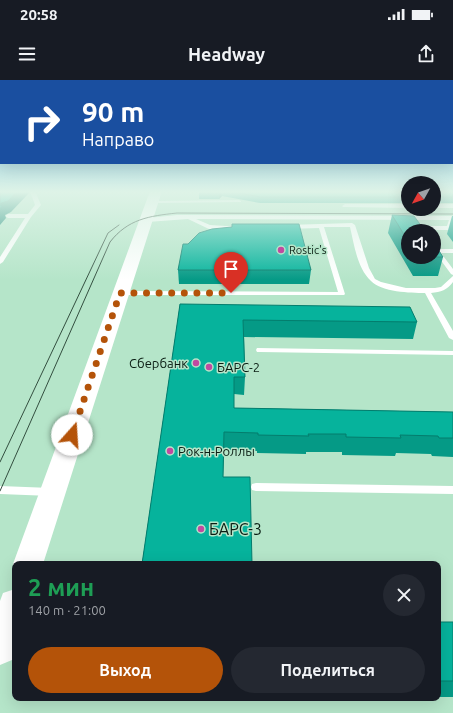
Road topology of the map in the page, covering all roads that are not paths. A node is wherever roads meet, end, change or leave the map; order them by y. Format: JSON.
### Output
{"nodes":[{"id":1,"x":26,"y":221,"type":"edge"},
{"id":2,"x":146,"y":221,"type":"edge"},
{"id":3,"x":195,"y":221,"type":"edge"},
{"id":4,"x":349,"y":221,"type":"edge"},
{"id":5,"x":406,"y":221,"type":"edge"},
{"id":6,"x":451,"y":221,"type":"edge"},
{"id":7,"x":352,"y":225,"type":"junction"},
{"id":8,"x":321,"y":226,"type":"junction"},
{"id":9,"x":284,"y":227,"type":"edge"},
{"id":10,"x":246,"y":228,"type":"edge"},
{"id":11,"x":453,"y":251,"type":"edge"},
{"id":12,"x":0,"y":262,"type":"edge"},
{"id":13,"x":453,"y":273,"type":"edge"},
{"id":14,"x":453,"y":278,"type":"edge"},
{"id":15,"x":427,"y":291,"type":"junction"},
{"id":16,"x":120,"y":293,"type":"junction"},
{"id":17,"x":453,"y":338,"type":"edge"},
{"id":18,"x":260,"y":350,"type":"dead end"},
{"id":19,"x":453,"y":353,"type":"edge"},
{"id":20,"x":256,"y":487,"type":"dead end"},
{"id":21,"x":0,"y":490,"type":"edge"},
{"id":22,"x":453,"y":490,"type":"edge"},
{"id":23,"x":53,"y":492,"type":"junction"},
{"id":24,"x":29,"y":561,"type":"edge"},
{"id":25,"x":12,"y":613,"type":"edge"},
{"id":26,"x":0,"y":648,"type":"edge"}],
"edges":[{"from":1,"to":12,"type":"lane"},
{"from":2,"to":16,"type":"main road"},
{"from":3,"to":10,"type":"lane"},
{"from":4,"to":7,"type":"lane"},
{"from":5,"to":6,"type":"lane"},
{"from":7,"to":8,"type":"lane"},
{"from":7,"to":15,"type":"lane"},
{"from":8,"to":9,"type":"lane"},
{"from":8,"to":16,"type":"lane"},
{"from":11,"to":13,"type":"lane"},
{"from":14,"to":15,"type":"lane"},
{"from":15,"to":17,"type":"lane"},
{"from":16,"to":23,"type":"main road"},
{"from":18,"to":19,"type":"lane"},
{"from":20,"to":22,"type":"lane"},
{"from":21,"to":23,"type":"lane"},
{"from":23,"to":24,"type":"main road"},
{"from":25,"to":26,"type":"main road"}]}
